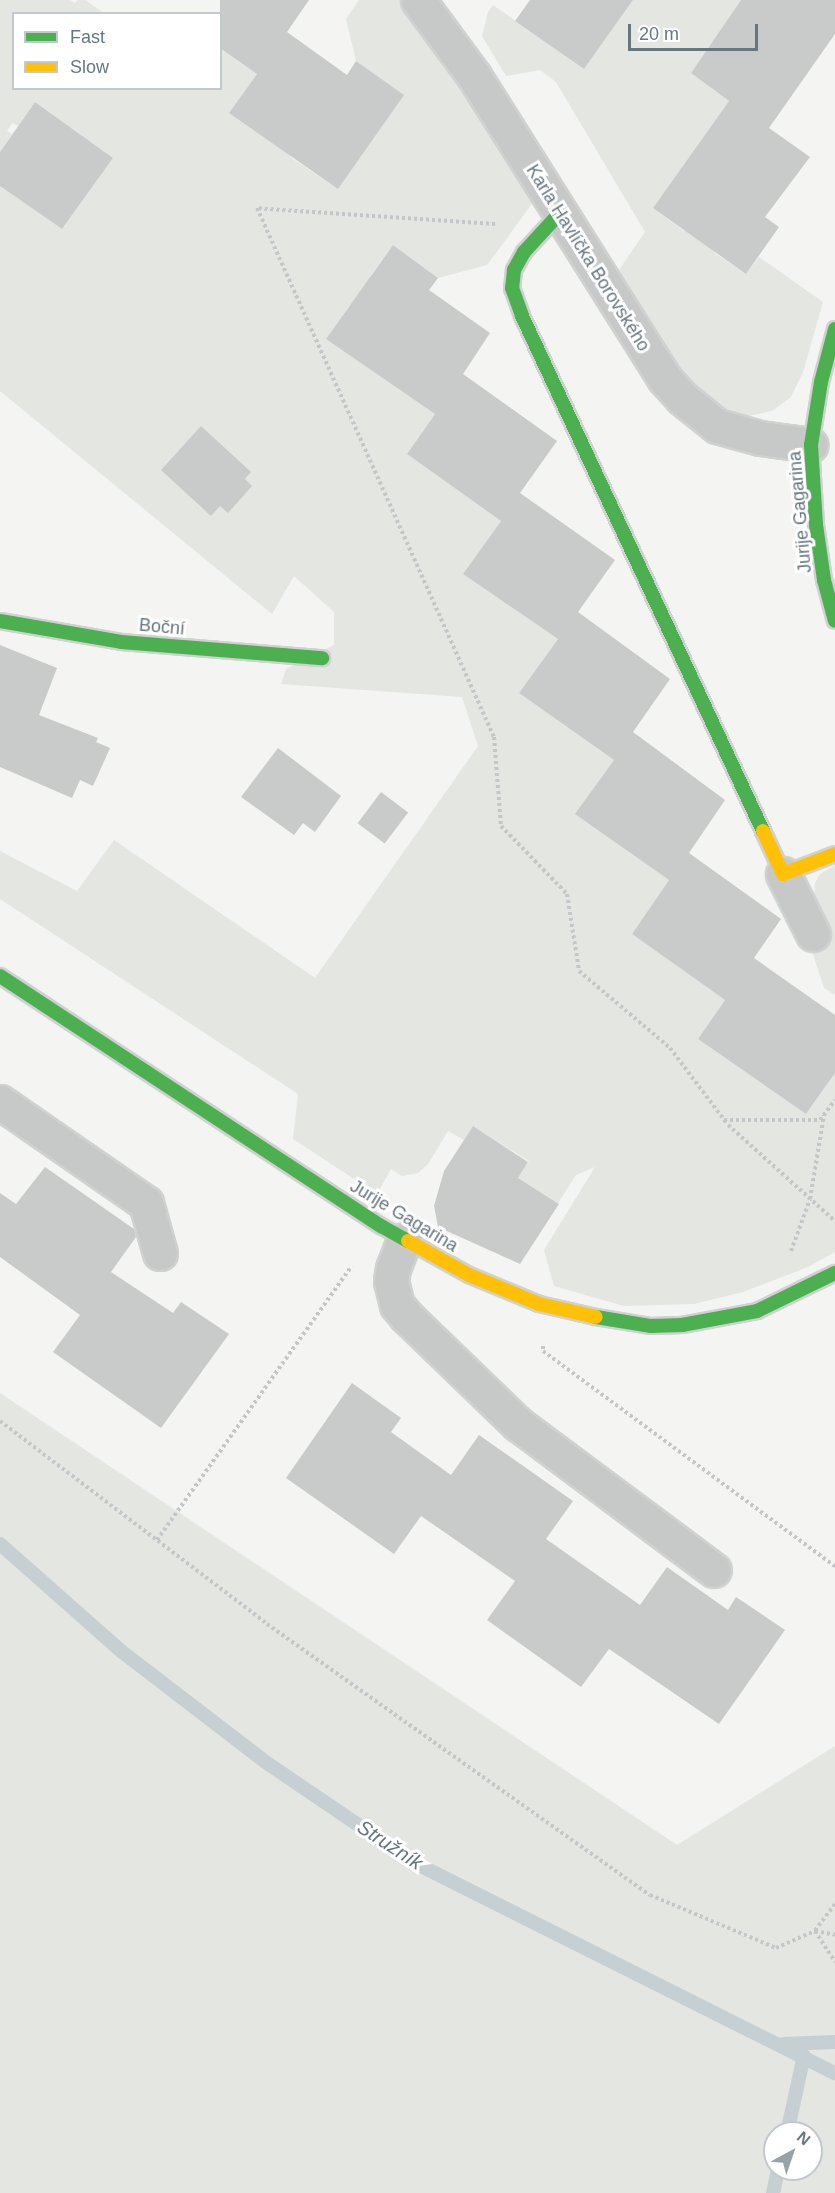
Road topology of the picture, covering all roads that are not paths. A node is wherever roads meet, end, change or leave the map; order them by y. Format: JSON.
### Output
{"nodes":[{"id":1,"x":418,"y":0,"type":"edge"},
{"id":2,"x":557,"y":210,"type":"junction"},
{"id":3,"x":835,"y":329,"type":"edge"},
{"id":4,"x":811,"y":445,"type":"junction"},
{"id":5,"x":0,"y":621,"type":"edge"},
{"id":6,"x":835,"y":621,"type":"edge"},
{"id":7,"x":321,"y":658,"type":"dead end"},
{"id":8,"x":835,"y":854,"type":"edge"},
{"id":9,"x":783,"y":874,"type":"junction"},
{"id":10,"x":813,"y":934,"type":"dead end"},
{"id":11,"x":0,"y":976,"type":"edge"},
{"id":12,"x":0,"y":1102,"type":"edge"},
{"id":13,"x":392,"y":1233,"type":"junction"},
{"id":14,"x":160,"y":1253,"type":"dead end"},
{"id":15,"x":835,"y":1273,"type":"edge"},
{"id":16,"x":714,"y":1570,"type":"dead end"}],
"edges":[{"from":1,"to":2,"type":"street","name":"Karla Havlíčka Borovského"},
{"from":2,"to":4,"type":"street","name":"Karla Havlíčka Borovského"},
{"from":2,"to":9,"type":"street"},
{"from":3,"to":4,"type":"street","name":"Jurije Gagarina"},
{"from":4,"to":6,"type":"street","name":"Jurije Gagarina"},
{"from":5,"to":7,"type":"street","name":"Boční"},
{"from":8,"to":9,"type":"street"},
{"from":9,"to":10,"type":"street"},
{"from":11,"to":13,"type":"street","name":"Jurije Gagarina"},
{"from":12,"to":14,"type":"street"},
{"from":13,"to":15,"type":"street","name":"Jurije Gagarina"},
{"from":13,"to":16,"type":"street"}]}
